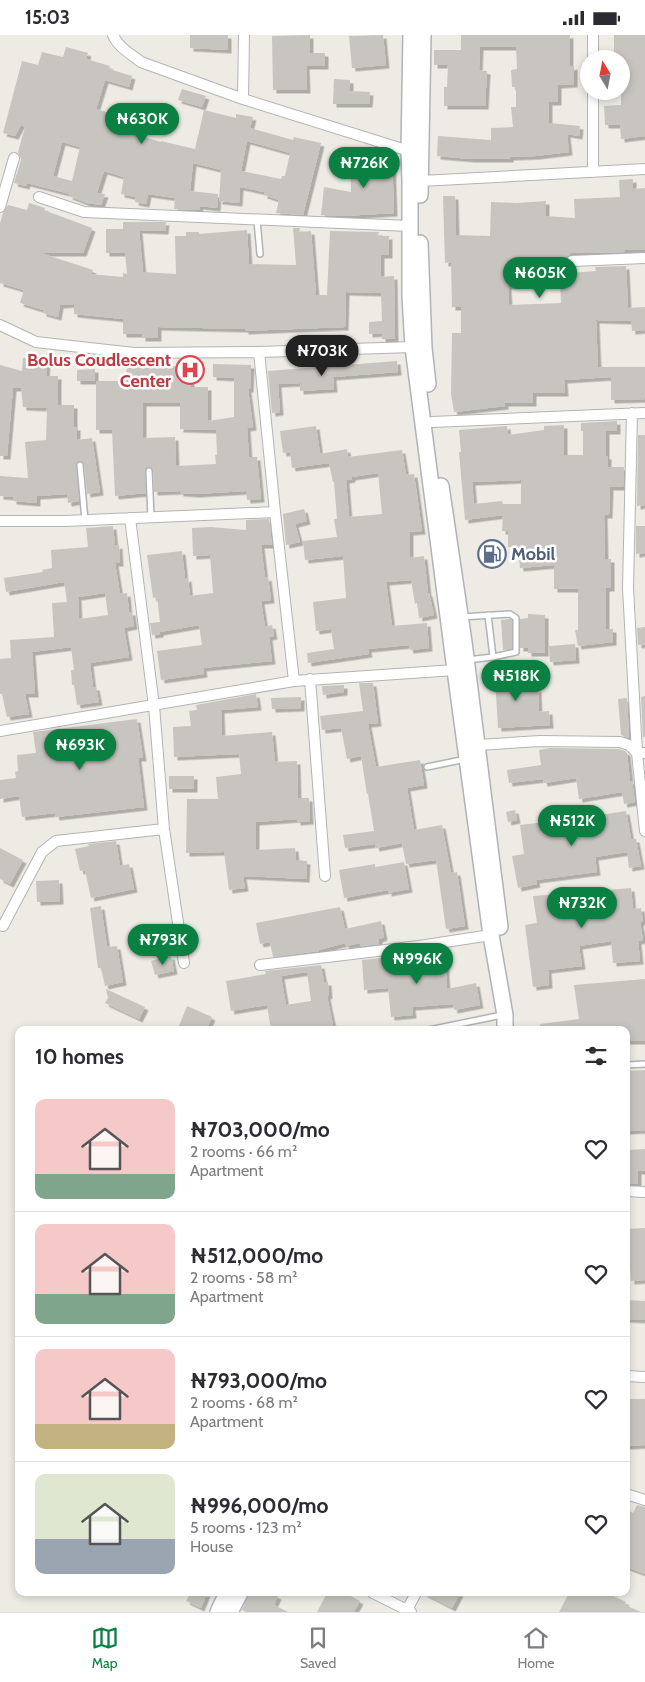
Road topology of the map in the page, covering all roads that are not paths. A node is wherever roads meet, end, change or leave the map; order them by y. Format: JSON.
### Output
{"nodes":[{"id":1,"x":113,"y":35,"type":"edge"},
{"id":2,"x":244,"y":35,"type":"edge"},
{"id":3,"x":412,"y":35,"type":"edge"},
{"id":4,"x":423,"y":35,"type":"edge"},
{"id":5,"x":593,"y":35,"type":"edge"},
{"id":6,"x":593,"y":50,"type":"edge"},
{"id":7,"x":243,"y":99,"type":"junction"},
{"id":8,"x":593,"y":100,"type":"edge"},
{"id":9,"x":409,"y":151,"type":"junction"},
{"id":10,"x":14,"y":158,"type":"dead end"},
{"id":11,"x":645,"y":169,"type":"edge"},
{"id":12,"x":593,"y":172,"type":"junction"},
{"id":13,"x":421,"y":181,"type":"junction"},
{"id":14,"x":40,"y":197,"type":"dead end"},
{"id":15,"x":0,"y":207,"type":"edge"},
{"id":16,"x":257,"y":220,"type":"junction"},
{"id":17,"x":410,"y":226,"type":"junction"},
{"id":18,"x":260,"y":254,"type":"dead end"},
{"id":19,"x":645,"y":258,"type":"edge"},
{"id":20,"x":572,"y":261,"type":"dead end"},
{"id":21,"x":0,"y":325,"type":"edge"},
{"id":22,"x":413,"y":347,"type":"junction"},
{"id":23,"x":259,"y":352,"type":"junction"},
{"id":24,"x":632,"y":413,"type":"junction"},
{"id":25,"x":645,"y":413,"type":"edge"},
{"id":26,"x":432,"y":422,"type":"junction"},
{"id":27,"x":80,"y":465,"type":"dead end"},
{"id":28,"x":150,"y":471,"type":"dead end"},
{"id":29,"x":275,"y":512,"type":"junction"},
{"id":30,"x":151,"y":517,"type":"junction"},
{"id":31,"x":130,"y":518,"type":"junction"},
{"id":32,"x":85,"y":520,"type":"junction"},
{"id":33,"x":0,"y":521,"type":"edge"},
{"id":34,"x":488,"y":615,"type":"junction"},
{"id":35,"x":461,"y":617,"type":"junction"},
{"id":36,"x":492,"y":657,"type":"junction"},
{"id":37,"x":466,"y":660,"type":"junction"},
{"id":38,"x":454,"y":670,"type":"junction"},
{"id":39,"x":310,"y":679,"type":"junction"},
{"id":40,"x":294,"y":681,"type":"junction"},
{"id":41,"x":154,"y":706,"type":"junction"},
{"id":42,"x":0,"y":731,"type":"edge"},
{"id":43,"x":478,"y":745,"type":"junction"},
{"id":44,"x":641,"y":753,"type":"edge"},
{"id":45,"x":467,"y":759,"type":"junction"},
{"id":46,"x":427,"y":767,"type":"dead end"},
{"id":47,"x":164,"y":829,"type":"junction"},
{"id":48,"x":645,"y":831,"type":"edge"},
{"id":49,"x":325,"y":877,"type":"dead end"},
{"id":50,"x":3,"y":926,"type":"dead end"},
{"id":51,"x":491,"y":935,"type":"junction"},
{"id":52,"x":184,"y":963,"type":"dead end"},
{"id":53,"x":260,"y":965,"type":"dead end"},
{"id":54,"x":505,"y":1015,"type":"junction"},
{"id":55,"x":450,"y":1026,"type":"edge"},
{"id":56,"x":505,"y":1026,"type":"edge"},
{"id":57,"x":514,"y":1026,"type":"edge"},
{"id":58,"x":645,"y":1064,"type":"edge"},
{"id":59,"x":630,"y":1065,"type":"edge"},
{"id":60,"x":630,"y":1191,"type":"edge"},
{"id":61,"x":645,"y":1192,"type":"edge"},
{"id":62,"x":630,"y":1376,"type":"edge"},
{"id":63,"x":645,"y":1377,"type":"edge"},
{"id":64,"x":630,"y":1494,"type":"edge"},
{"id":65,"x":645,"y":1500,"type":"edge"},
{"id":66,"x":226,"y":1596,"type":"edge"},
{"id":67,"x":238,"y":1596,"type":"edge"},
{"id":68,"x":379,"y":1596,"type":"edge"},
{"id":69,"x":415,"y":1596,"type":"edge"},
{"id":70,"x":409,"y":1611,"type":"edge"},
{"id":71,"x":218,"y":1612,"type":"edge"},
{"id":72,"x":230,"y":1612,"type":"edge"}],
"edges":[{"from":1,"to":7,"type":"street"},
{"from":2,"to":7,"type":"street"},
{"from":3,"to":9,"type":"street"},
{"from":4,"to":13,"type":"street"},
{"from":5,"to":6,"type":"street"},
{"from":7,"to":9,"type":"street"},
{"from":8,"to":12,"type":"street"},
{"from":9,"to":17,"type":"street"},
{"from":10,"to":15,"type":"street"},
{"from":11,"to":12,"type":"street"},
{"from":12,"to":13,"type":"street"},
{"from":13,"to":26,"type":"street"},
{"from":14,"to":16,"type":"street"},
{"from":16,"to":17,"type":"street"},
{"from":16,"to":18,"type":"lane"},
{"from":17,"to":22,"type":"street"},
{"from":19,"to":20,"type":"street"},
{"from":21,"to":23,"type":"street"},
{"from":22,"to":23,"type":"street"},
{"from":22,"to":38,"type":"street"},
{"from":23,"to":29,"type":"street"},
{"from":24,"to":25,"type":"street"},
{"from":24,"to":26,"type":"street"},
{"from":24,"to":44,"type":"street"},
{"from":26,"to":35,"type":"street"},
{"from":27,"to":32,"type":"lane"},
{"from":28,"to":30,"type":"lane"},
{"from":29,"to":30,"type":"street"},
{"from":29,"to":40,"type":"street"},
{"from":30,"to":31,"type":"street"},
{"from":31,"to":32,"type":"street"},
{"from":31,"to":41,"type":"street"},
{"from":32,"to":33,"type":"street"},
{"from":34,"to":35,"type":"lane"},
{"from":34,"to":36,"type":"lane"},
{"from":34,"to":36,"type":"lane"},
{"from":35,"to":37,"type":"street"},
{"from":36,"to":37,"type":"lane"},
{"from":37,"to":43,"type":"street"},
{"from":38,"to":39,"type":"street"},
{"from":38,"to":45,"type":"street"},
{"from":39,"to":40,"type":"street"},
{"from":39,"to":49,"type":"street"},
{"from":40,"to":41,"type":"street"},
{"from":41,"to":42,"type":"street"},
{"from":41,"to":47,"type":"street"},
{"from":43,"to":44,"type":"street"},
{"from":43,"to":57,"type":"street"},
{"from":44,"to":48,"type":"street"},
{"from":45,"to":46,"type":"lane"},
{"from":45,"to":51,"type":"street"},
{"from":47,"to":50,"type":"street"},
{"from":47,"to":52,"type":"street"},
{"from":51,"to":53,"type":"street"},
{"from":51,"to":54,"type":"street"},
{"from":54,"to":55,"type":"lane"},
{"from":54,"to":56,"type":"street"},
{"from":58,"to":59,"type":"lane"},
{"from":60,"to":61,"type":"street"},
{"from":62,"to":63,"type":"street"},
{"from":64,"to":65,"type":"street"},
{"from":66,"to":71,"type":"street"},
{"from":67,"to":72,"type":"street"},
{"from":68,"to":70,"type":"street"},
{"from":69,"to":70,"type":"street"}]}
